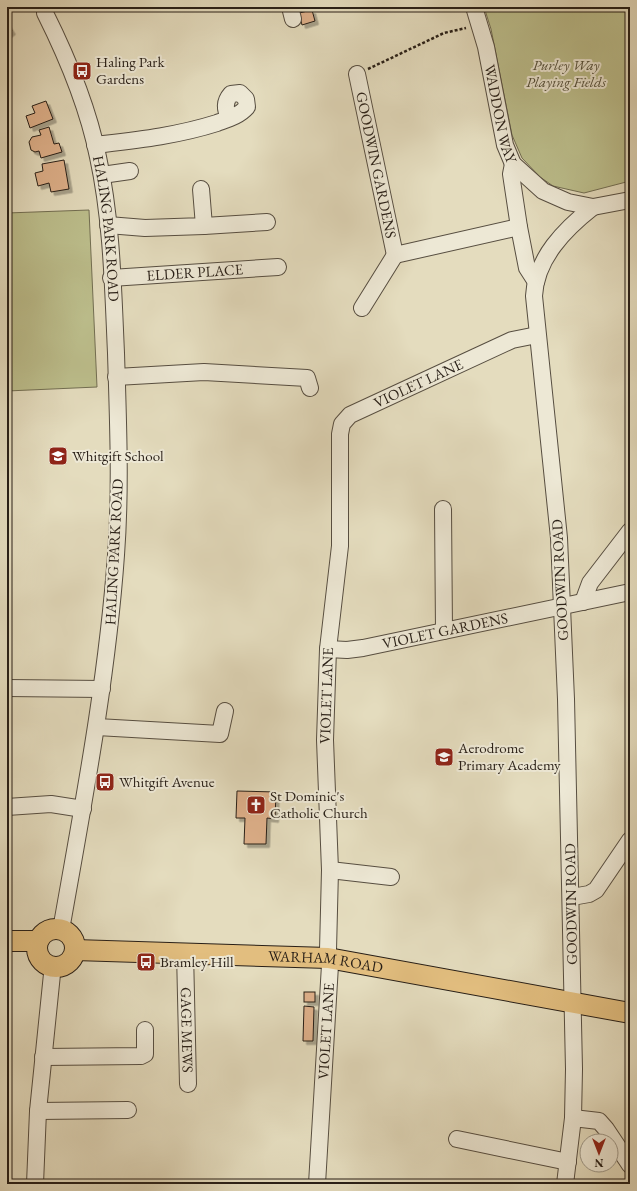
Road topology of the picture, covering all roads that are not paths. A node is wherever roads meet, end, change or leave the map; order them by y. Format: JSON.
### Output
{"nodes":[{"id":1,"x":474,"y":7,"type":"edge"},
{"id":2,"x":43,"y":9,"type":"edge"},
{"id":3,"x":357,"y":74,"type":"road end"},
{"id":4,"x":229,"y":118,"type":"dead end"},
{"id":5,"x":95,"y":145,"type":"junction"},
{"id":6,"x":513,"y":164,"type":"junction"},
{"id":7,"x":130,"y":171,"type":"dead end"},
{"id":8,"x":102,"y":175,"type":"junction"},
{"id":9,"x":201,"y":189,"type":"dead end"},
{"id":10,"x":630,"y":200,"type":"edge"},
{"id":11,"x":593,"y":207,"type":"junction"},
{"id":12,"x":267,"y":222,"type":"dead end"},
{"id":13,"x":108,"y":225,"type":"junction"},
{"id":14,"x":204,"y":226,"type":"junction"},
{"id":15,"x":519,"y":228,"type":"junction"},
{"id":16,"x":395,"y":255,"type":"junction"},
{"id":17,"x":278,"y":267,"type":"dead end"},
{"id":18,"x":111,"y":278,"type":"junction"},
{"id":19,"x":536,"y":282,"type":"junction"},
{"id":20,"x":362,"y":308,"type":"dead end"},
{"id":21,"x":537,"y":335,"type":"junction"},
{"id":22,"x":116,"y":377,"type":"junction"},
{"id":23,"x":310,"y":388,"type":"dead end"},
{"id":24,"x":443,"y":509,"type":"dead end"},
{"id":25,"x":630,"y":531,"type":"edge"},
{"id":26,"x":630,"y":592,"type":"edge"},
{"id":27,"x":583,"y":602,"type":"junction"},
{"id":28,"x":561,"y":606,"type":"junction"},
{"id":29,"x":444,"y":631,"type":"junction"},
{"id":30,"x":328,"y":649,"type":"junction"},
{"id":31,"x":7,"y":688,"type":"edge"},
{"id":32,"x":102,"y":689,"type":"junction"},
{"id":33,"x":225,"y":711,"type":"dead end"},
{"id":34,"x":97,"y":727,"type":"junction"},
{"id":35,"x":7,"y":807,"type":"edge"},
{"id":36,"x":83,"y":810,"type":"junction"},
{"id":37,"x":630,"y":840,"type":"edge"},
{"id":38,"x":330,"y":870,"type":"junction"},
{"id":39,"x":391,"y":878,"type":"dead end"},
{"id":40,"x":572,"y":897,"type":"junction"},
{"id":41,"x":61,"y":930,"type":"junction"},
{"id":42,"x":7,"y":941,"type":"edge"},
{"id":43,"x":38,"y":941,"type":"junction"},
{"id":44,"x":75,"y":950,"type":"junction"},
{"id":45,"x":185,"y":952,"type":"junction"},
{"id":46,"x":328,"y":958,"type":"junction"},
{"id":47,"x":55,"y":968,"type":"junction"},
{"id":48,"x":573,"y":1002,"type":"junction"},
{"id":49,"x":630,"y":1013,"type":"edge"},
{"id":50,"x":145,"y":1030,"type":"dead end"},
{"id":51,"x":43,"y":1056,"type":"junction"},
{"id":52,"x":188,"y":1084,"type":"dead end"},
{"id":53,"x":128,"y":1110,"type":"dead end"},
{"id":54,"x":38,"y":1111,"type":"junction"},
{"id":55,"x":573,"y":1118,"type":"junction"},
{"id":56,"x":457,"y":1139,"type":"dead end"},
{"id":57,"x":568,"y":1162,"type":"junction"},
{"id":58,"x":630,"y":1165,"type":"edge"},
{"id":59,"x":35,"y":1184,"type":"edge"},
{"id":60,"x":316,"y":1184,"type":"edge"},
{"id":61,"x":565,"y":1184,"type":"edge"}],
"edges":[{"from":1,"to":6,"type":"street","name":"WADDON WAY"},
{"from":2,"to":5,"type":"street","name":"HALING PARK ROAD"},
{"from":3,"to":16,"type":"street","name":"GOODWIN GARDENS"},
{"from":4,"to":5,"type":"street"},
{"from":5,"to":8,"type":"street","name":"HALING PARK ROAD"},
{"from":6,"to":11,"type":"street","name":"WADDON WAY"},
{"from":6,"to":15,"type":"street"},
{"from":7,"to":8,"type":"street"},
{"from":8,"to":13,"type":"street","name":"HALING PARK ROAD"},
{"from":9,"to":14,"type":"street"},
{"from":10,"to":11,"type":"street","name":"WADDON WAY"},
{"from":11,"to":19,"type":"street","name":"GOODWIN ROAD"},
{"from":12,"to":14,"type":"street"},
{"from":13,"to":14,"type":"street"},
{"from":13,"to":18,"type":"street","name":"HALING PARK ROAD"},
{"from":15,"to":16,"type":"street","name":"GOODWIN GARDENS"},
{"from":15,"to":19,"type":"street"},
{"from":16,"to":20,"type":"street","name":"GOODWIN GARDENS"},
{"from":17,"to":18,"type":"street","name":"ELDER PLACE"},
{"from":18,"to":22,"type":"street","name":"HALING PARK ROAD"},
{"from":19,"to":21,"type":"street","name":"GOODWIN ROAD"},
{"from":21,"to":28,"type":"street","name":"GOODWIN ROAD"},
{"from":21,"to":30,"type":"street","name":"VIOLET LANE"},
{"from":22,"to":23,"type":"street"},
{"from":22,"to":32,"type":"street","name":"HALING PARK ROAD"},
{"from":24,"to":29,"type":"street"},
{"from":25,"to":27,"type":"street"},
{"from":26,"to":27,"type":"street","name":"VIOLET GARDENS"},
{"from":27,"to":28,"type":"street","name":"VIOLET GARDENS"},
{"from":28,"to":29,"type":"street","name":"VIOLET GARDENS"},
{"from":28,"to":40,"type":"street","name":"GOODWIN ROAD"},
{"from":29,"to":30,"type":"street","name":"VIOLET GARDENS"},
{"from":30,"to":38,"type":"street","name":"VIOLET LANE"},
{"from":31,"to":32,"type":"street"},
{"from":32,"to":34,"type":"street","name":"HALING PARK ROAD"},
{"from":33,"to":34,"type":"street"},
{"from":34,"to":36,"type":"street","name":"HALING PARK ROAD"},
{"from":35,"to":36,"type":"street"},
{"from":36,"to":41,"type":"street","name":"HALING PARK ROAD"},
{"from":37,"to":40,"type":"street"},
{"from":38,"to":39,"type":"street"},
{"from":38,"to":46,"type":"street","name":"VIOLET LANE"},
{"from":40,"to":48,"type":"street","name":"GOODWIN ROAD"},
{"from":41,"to":43,"type":"main road"},
{"from":41,"to":44,"type":"main road"},
{"from":42,"to":43,"type":"main road"},
{"from":43,"to":47,"type":"main road"},
{"from":44,"to":45,"type":"main road","name":"WARHAM ROAD"},
{"from":44,"to":47,"type":"main road"},
{"from":45,"to":46,"type":"main road","name":"WARHAM ROAD"},
{"from":45,"to":52,"type":"street","name":"GAGE MEWS"},
{"from":46,"to":48,"type":"main road","name":"WARHAM ROAD"},
{"from":46,"to":60,"type":"street","name":"VIOLET LANE"},
{"from":47,"to":51,"type":"street"},
{"from":48,"to":49,"type":"main road","name":"WARHAM ROAD"},
{"from":48,"to":55,"type":"street","name":"GOODWIN ROAD"},
{"from":50,"to":51,"type":"street"},
{"from":51,"to":54,"type":"street"},
{"from":53,"to":54,"type":"street"},
{"from":54,"to":59,"type":"street"},
{"from":55,"to":57,"type":"street","name":"GOODWIN ROAD"},
{"from":55,"to":58,"type":"street"},
{"from":56,"to":57,"type":"street"},
{"from":57,"to":61,"type":"street","name":"GOODWIN ROAD"}]}
